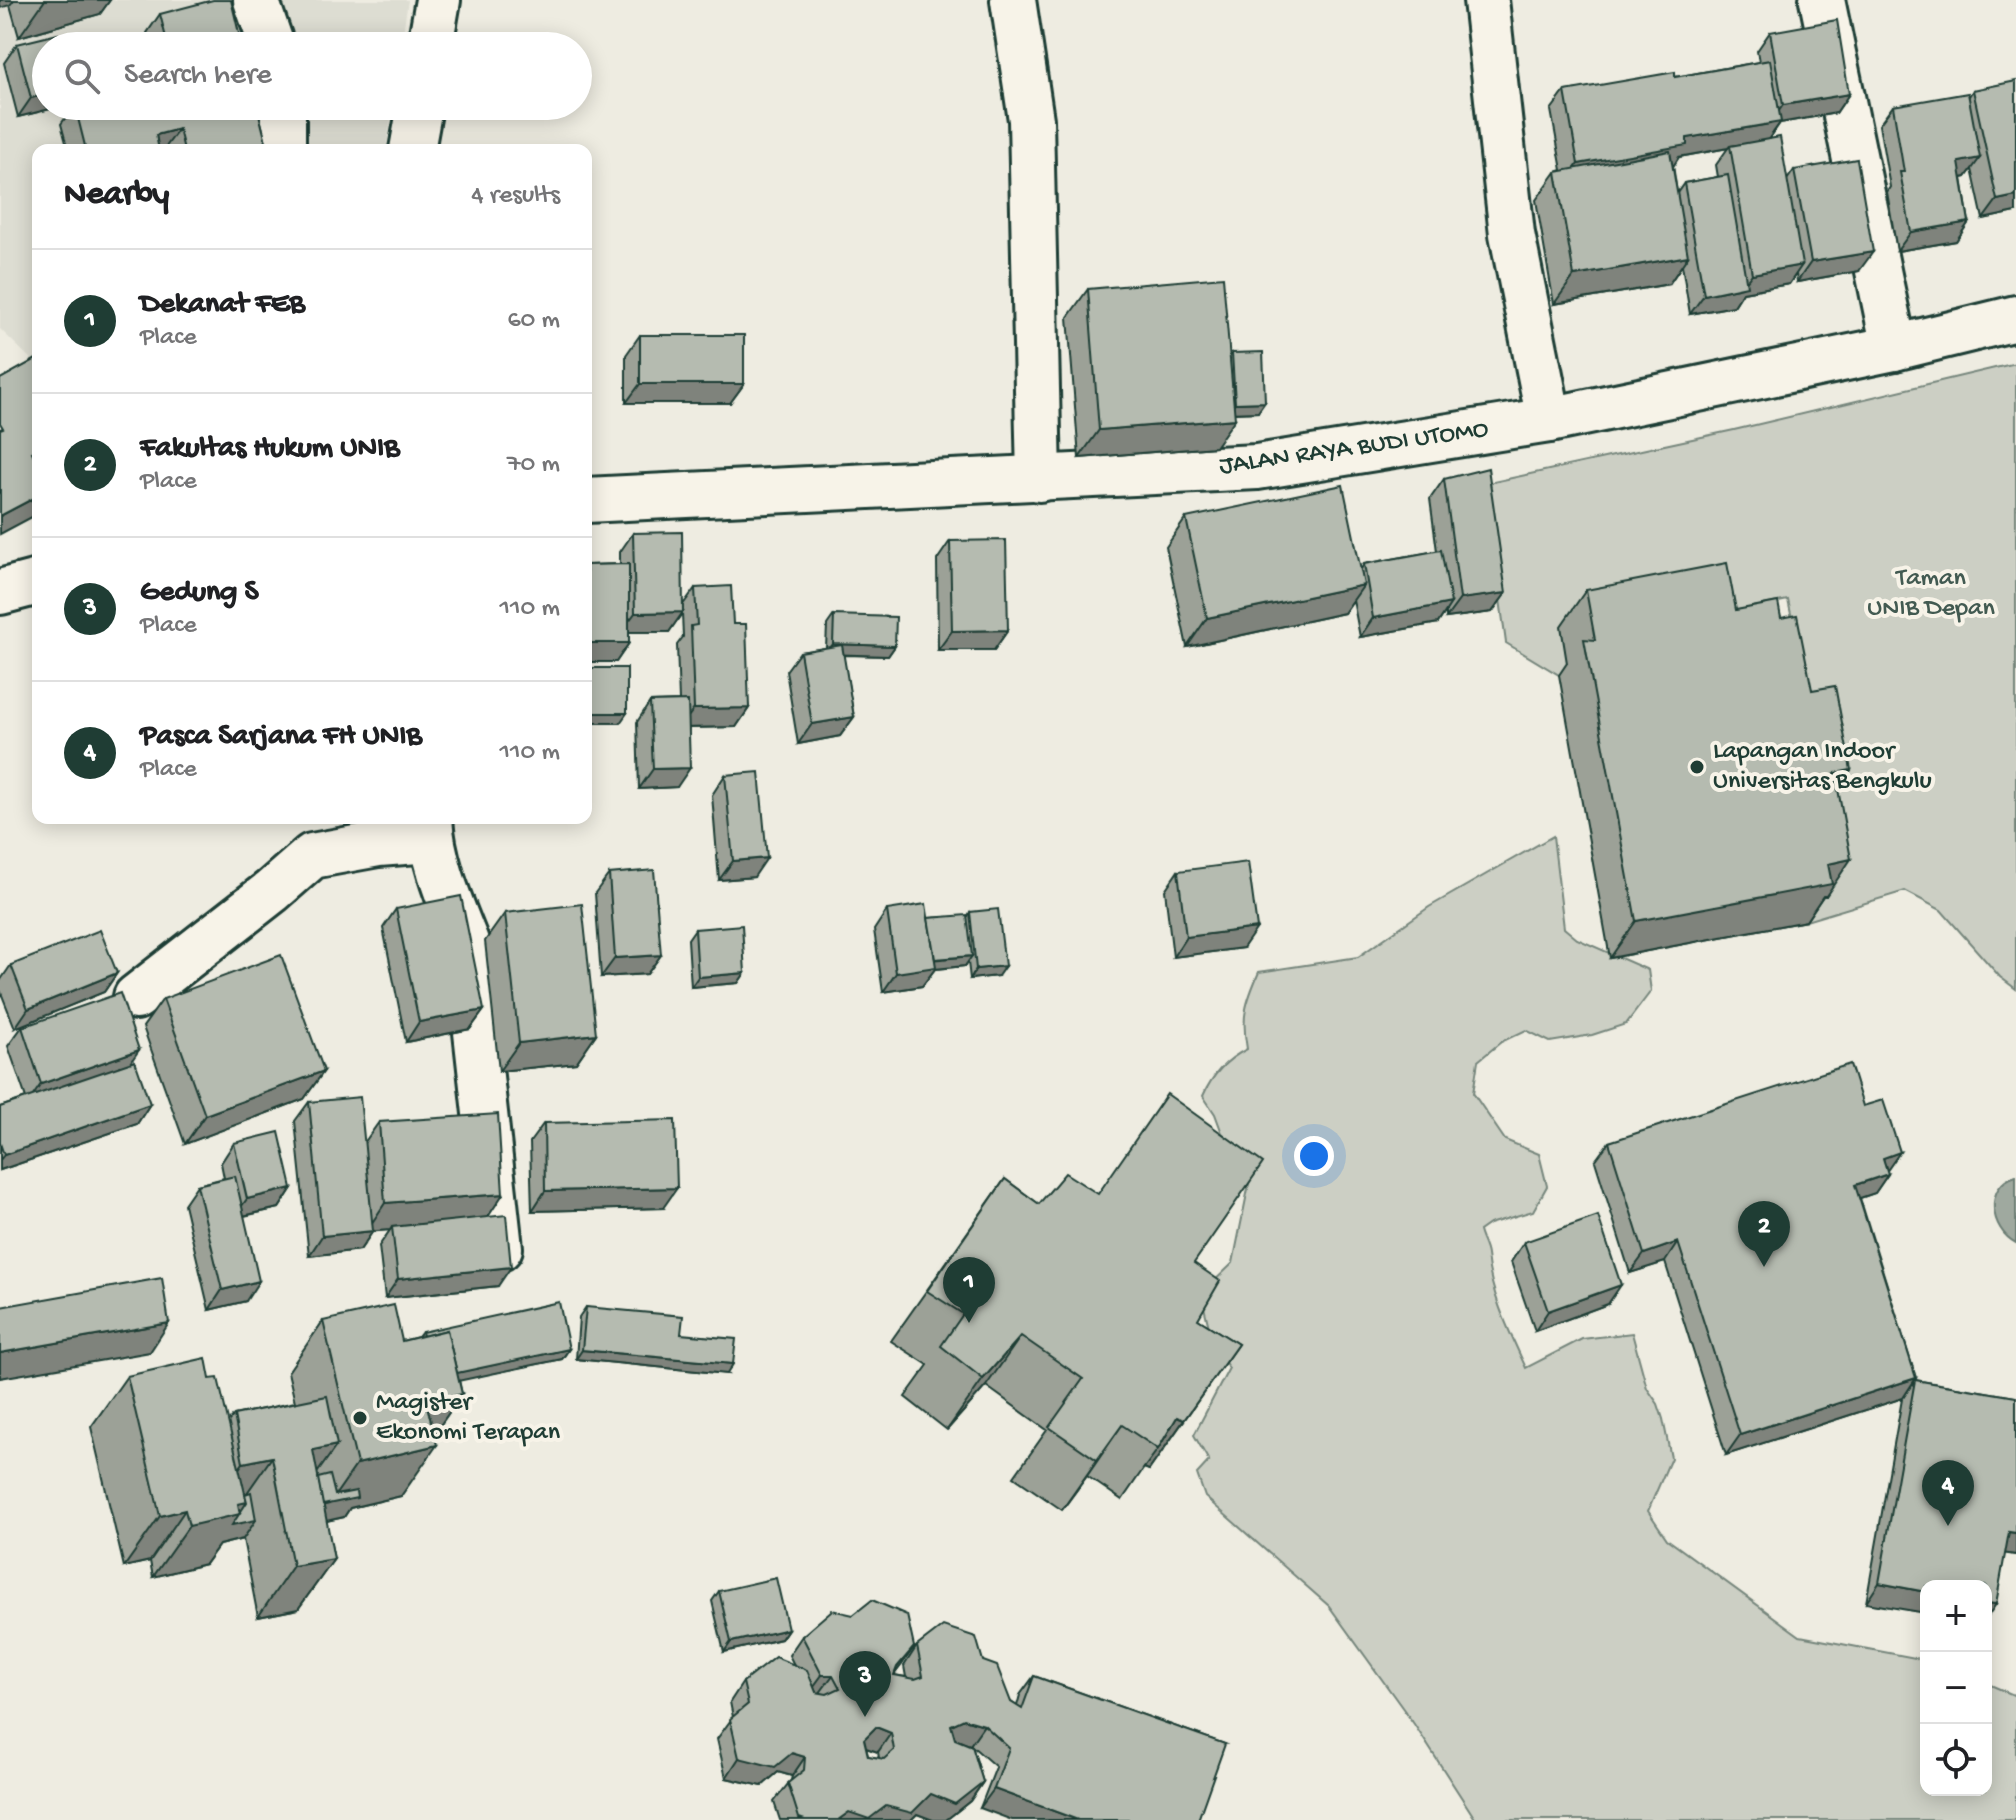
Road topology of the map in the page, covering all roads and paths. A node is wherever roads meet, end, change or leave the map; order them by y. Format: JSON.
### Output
{"nodes":[{"id":1,"x":256,"y":0,"type":"edge"},
{"id":2,"x":438,"y":0,"type":"edge"},
{"id":3,"x":1013,"y":0,"type":"edge"},
{"id":4,"x":1486,"y":0,"type":"edge"},
{"id":5,"x":1822,"y":0,"type":"edge"},
{"id":6,"x":267,"y":32,"type":"edge"},
{"id":7,"x":432,"y":32,"type":"edge"},
{"id":8,"x":283,"y":120,"type":"edge"},
{"id":9,"x":417,"y":120,"type":"edge"},
{"id":10,"x":283,"y":144,"type":"edge"},
{"id":11,"x":413,"y":144,"type":"edge"},
{"id":12,"x":2016,"y":318,"type":"edge"},
{"id":13,"x":1894,"y":348,"type":"junction"},
{"id":14,"x":1549,"y":420,"type":"junction"},
{"id":15,"x":1039,"y":479,"type":"junction"},
{"id":16,"x":592,"y":500,"type":"edge"},
{"id":17,"x":32,"y":584,"type":"edge"},
{"id":18,"x":0,"y":592,"type":"edge"},
{"id":19,"x":431,"y":829,"type":"edge"},
{"id":20,"x":136,"y":997,"type":"dead end"},
{"id":21,"x":500,"y":1248,"type":"edge"}],
"edges":[{"from":1,"to":6,"type":"main road"},
{"from":2,"to":7,"type":"main road"},
{"from":3,"to":15,"type":"main road"},
{"from":4,"to":14,"type":"main road"},
{"from":5,"to":13,"type":"main road"},
{"from":8,"to":10,"type":"main road"},
{"from":9,"to":11,"type":"main road"},
{"from":12,"to":13,"type":"main road","name":"JALAN RAYA BUDI UTOMO"},
{"from":13,"to":14,"type":"main road","name":"JALAN RAYA BUDI UTOMO"},
{"from":14,"to":15,"type":"main road","name":"JALAN RAYA BUDI UTOMO"},
{"from":15,"to":16,"type":"main road","name":"JALAN RAYA BUDI UTOMO"},
{"from":17,"to":18,"type":"main road"},
{"from":19,"to":20,"type":"main road"},
{"from":19,"to":21,"type":"main road"}]}
